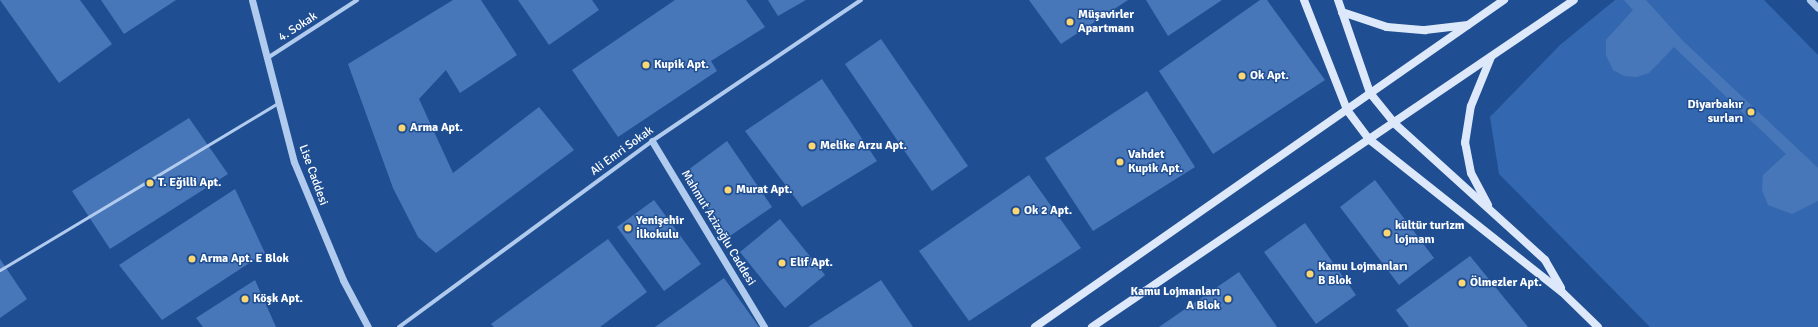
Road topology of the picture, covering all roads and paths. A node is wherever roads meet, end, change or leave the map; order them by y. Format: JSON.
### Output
{"nodes":[{"id":1,"x":252,"y":0,"type":"edge"},
{"id":2,"x":357,"y":0,"type":"edge"},
{"id":3,"x":861,"y":0,"type":"edge"},
{"id":4,"x":1304,"y":0,"type":"edge"},
{"id":5,"x":1338,"y":0,"type":"edge"},
{"id":6,"x":1504,"y":0,"type":"edge"},
{"id":7,"x":1574,"y":0,"type":"edge"},
{"id":8,"x":1813,"y":1,"type":"edge"},
{"id":9,"x":1818,"y":8,"type":"edge"},
{"id":10,"x":1342,"y":12,"type":"junction"},
{"id":11,"x":1471,"y":24,"type":"junction"},
{"id":12,"x":269,"y":57,"type":"junction"},
{"id":13,"x":1490,"y":57,"type":"junction"},
{"id":14,"x":1370,"y":93,"type":"junction"},
{"id":15,"x":280,"y":102,"type":"junction"},
{"id":16,"x":1347,"y":110,"type":"junction"},
{"id":17,"x":1394,"y":123,"type":"junction"},
{"id":18,"x":1370,"y":140,"type":"junction"},
{"id":19,"x":652,"y":141,"type":"junction"},
{"id":20,"x":1491,"y":211,"type":"junction"},
{"id":21,"x":0,"y":270,"type":"edge"},
{"id":22,"x":1562,"y":292,"type":"junction"},
{"id":23,"x":368,"y":327,"type":"edge"},
{"id":24,"x":399,"y":327,"type":"edge"},
{"id":25,"x":764,"y":327,"type":"edge"},
{"id":26,"x":1036,"y":327,"type":"edge"},
{"id":27,"x":1092,"y":327,"type":"edge"},
{"id":28,"x":1598,"y":327,"type":"edge"}],
"edges":[{"from":1,"to":12,"type":"street","name":"Lise Caddesi"},
{"from":2,"to":12,"type":"street","name":"4. Sokak"},
{"from":3,"to":19,"type":"street","name":"Ali Emri Sokak"},
{"from":4,"to":16,"type":"main road"},
{"from":5,"to":10,"type":"main road"},
{"from":6,"to":11,"type":"main road"},
{"from":7,"to":13,"type":"main road"},
{"from":8,"to":9,"type":"street"},
{"from":10,"to":11,"type":"main road"},
{"from":10,"to":14,"type":"main road"},
{"from":11,"to":14,"type":"main road"},
{"from":12,"to":15,"type":"street","name":"Lise Caddesi"},
{"from":13,"to":17,"type":"main road"},
{"from":13,"to":20,"type":"main road"},
{"from":14,"to":16,"type":"main road"},
{"from":14,"to":17,"type":"main road"},
{"from":15,"to":21,"type":"lane"},
{"from":15,"to":23,"type":"street","name":"Lise Caddesi"},
{"from":16,"to":18,"type":"main road"},
{"from":16,"to":26,"type":"main road"},
{"from":17,"to":18,"type":"main road"},
{"from":17,"to":20,"type":"main road"},
{"from":18,"to":22,"type":"main road"},
{"from":18,"to":27,"type":"main road"},
{"from":19,"to":24,"type":"street","name":"Ali Emri Sokak"},
{"from":19,"to":25,"type":"street","name":"Mahmut Azizoğlu Caddesi"},
{"from":20,"to":22,"type":"main road"},
{"from":22,"to":28,"type":"main road"}]}
